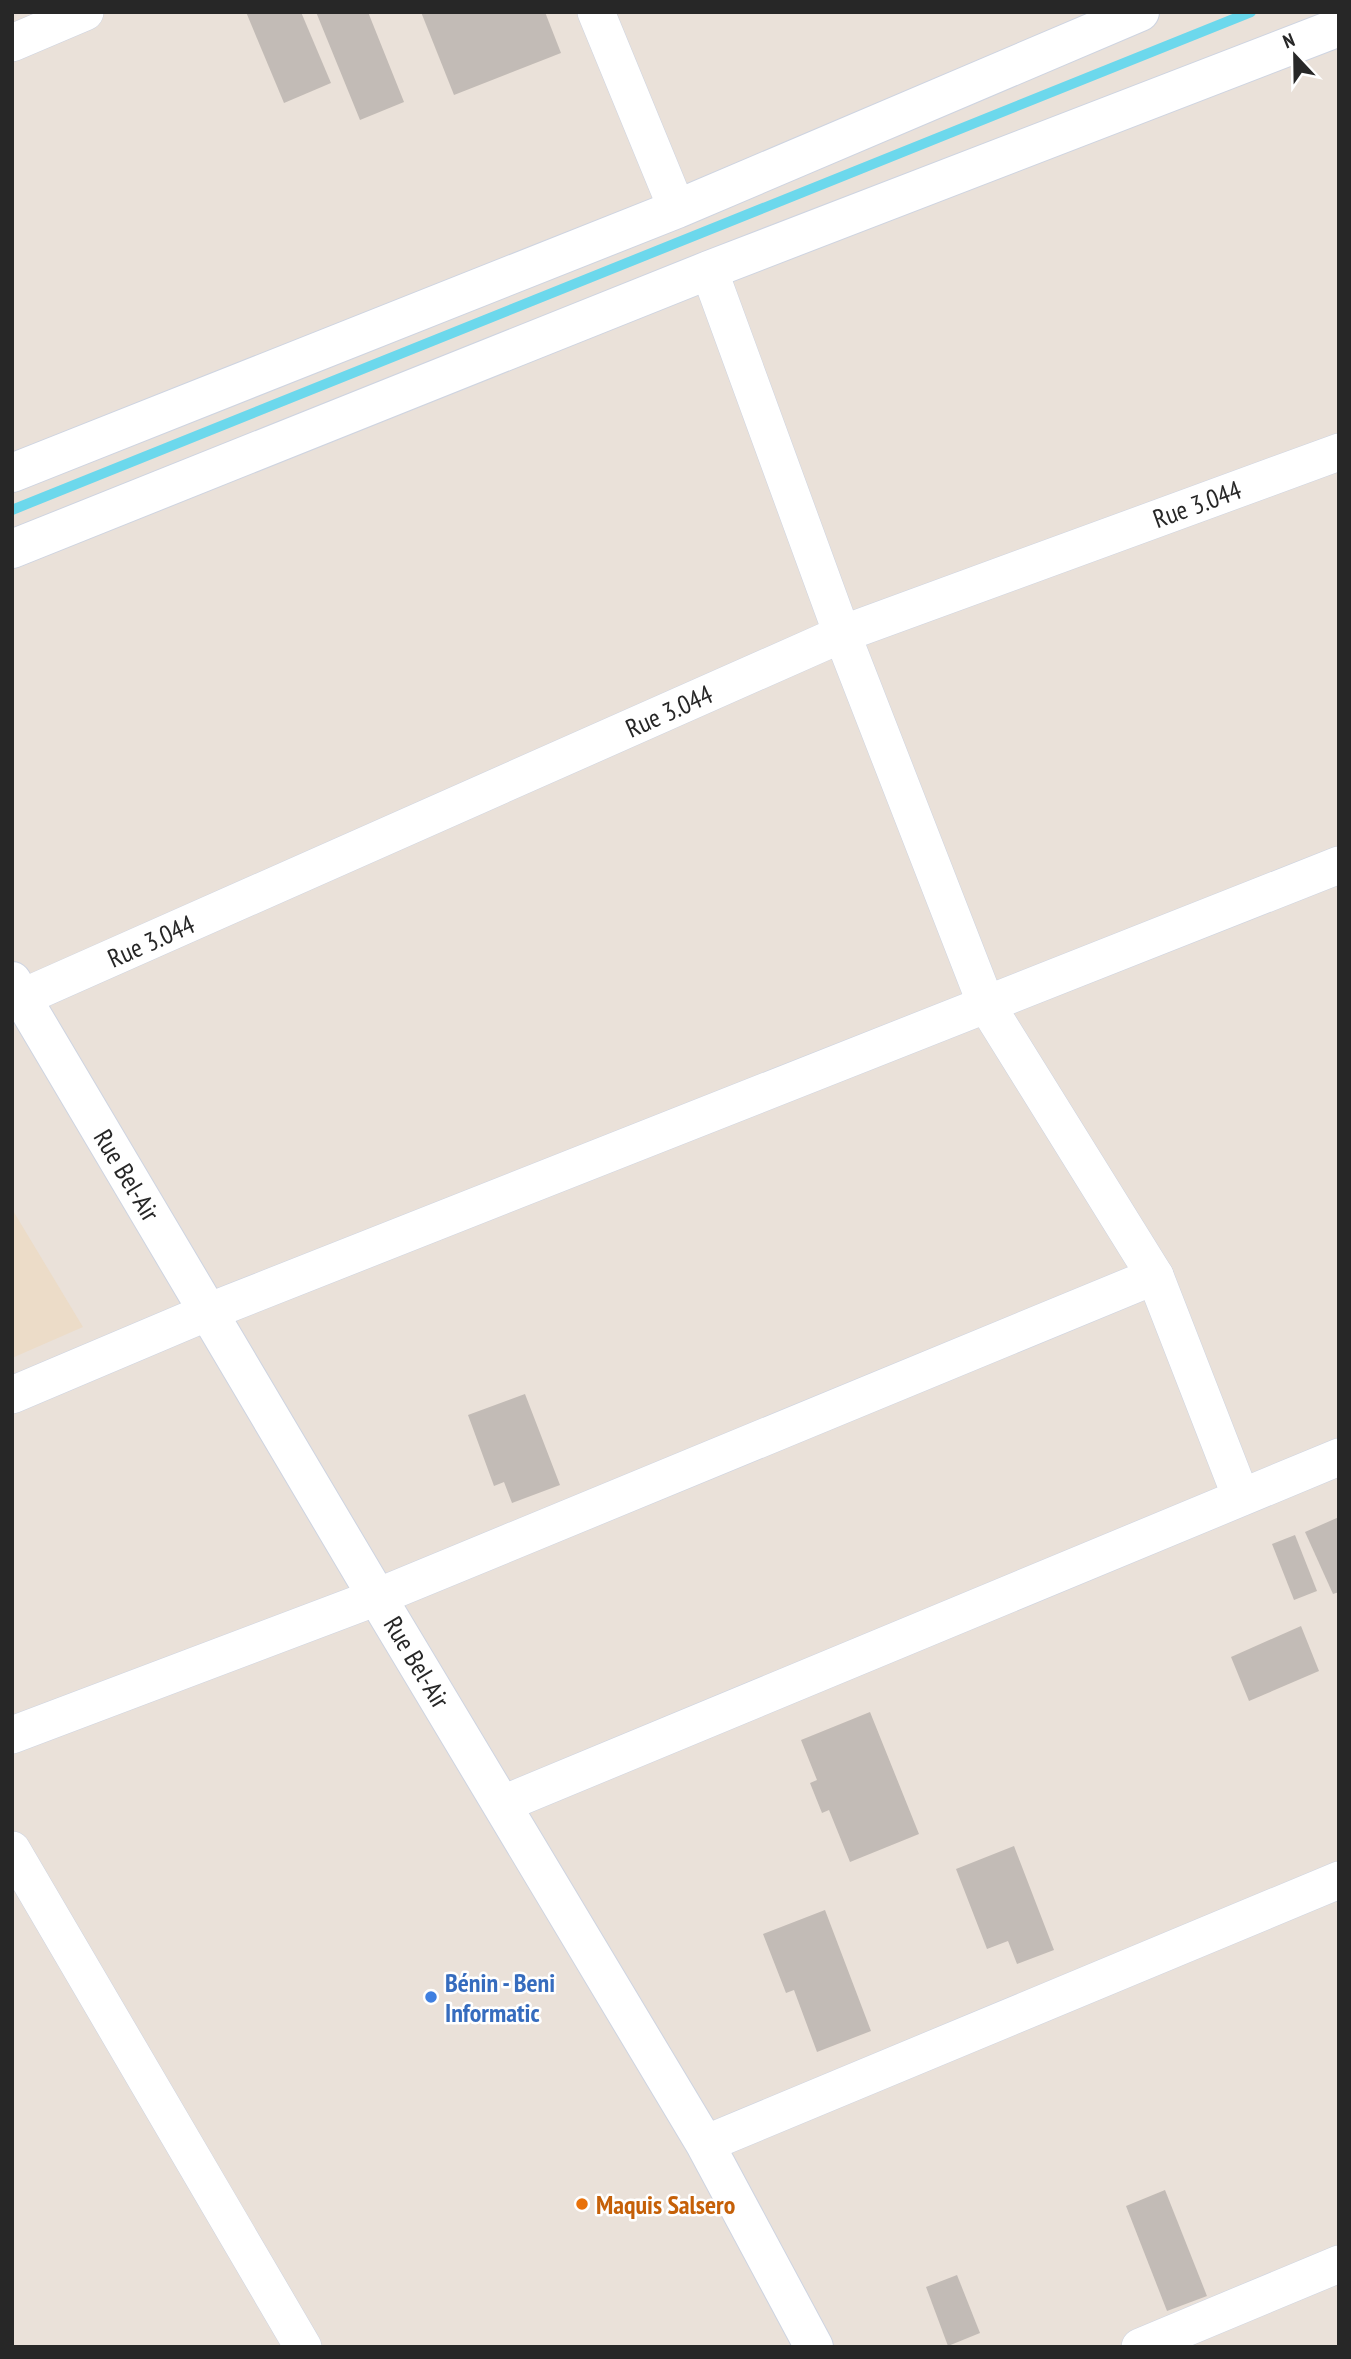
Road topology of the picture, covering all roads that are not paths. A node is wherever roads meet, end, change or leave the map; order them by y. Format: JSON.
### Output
{"nodes":[{"id":1,"x":85,"y":12,"type":"edge"},
{"id":2,"x":596,"y":12,"type":"edge"},
{"id":3,"x":1140,"y":12,"type":"edge"},
{"id":4,"x":1339,"y":27,"type":"edge"},
{"id":5,"x":12,"y":43,"type":"edge"},
{"id":6,"x":677,"y":209,"type":"junction"},
{"id":7,"x":709,"y":270,"type":"junction"},
{"id":8,"x":1339,"y":452,"type":"edge"},
{"id":9,"x":12,"y":473,"type":"edge"},
{"id":10,"x":12,"y":549,"type":"edge"},
{"id":11,"x":842,"y":634,"type":"junction"},
{"id":12,"x":1339,"y":865,"type":"edge"},
{"id":13,"x":16,"y":993,"type":"edge"},
{"id":14,"x":986,"y":1004,"type":"junction"},
{"id":15,"x":1155,"y":1276,"type":"junction"},
{"id":16,"x":208,"y":1312,"type":"junction"},
{"id":17,"x":12,"y":1395,"type":"edge"},
{"id":18,"x":1339,"y":1457,"type":"edge"},
{"id":19,"x":1241,"y":1497,"type":"junction"},
{"id":20,"x":377,"y":1597,"type":"junction"},
{"id":21,"x":12,"y":1735,"type":"edge"},
{"id":22,"x":503,"y":1804,"type":"junction"},
{"id":23,"x":12,"y":1850,"type":"edge"},
{"id":24,"x":1339,"y":1880,"type":"edge"},
{"id":25,"x":705,"y":2144,"type":"junction"},
{"id":26,"x":1339,"y":2264,"type":"edge"},
{"id":27,"x":303,"y":2347,"type":"edge"},
{"id":28,"x":814,"y":2347,"type":"edge"},
{"id":29,"x":1140,"y":2347,"type":"edge"}],
"edges":[{"from":1,"to":5,"type":"street"},
{"from":2,"to":6,"type":"street"},
{"from":3,"to":6,"type":"street"},
{"from":4,"to":7,"type":"street"},
{"from":6,"to":9,"type":"street"},
{"from":7,"to":10,"type":"street"},
{"from":7,"to":11,"type":"street"},
{"from":8,"to":11,"type":"street","name":"Rue 3.044"},
{"from":11,"to":13,"type":"street","name":"Rue 3.044"},
{"from":11,"to":14,"type":"street"},
{"from":12,"to":14,"type":"street"},
{"from":13,"to":16,"type":"street","name":"Rue Bel-Air"},
{"from":14,"to":15,"type":"street"},
{"from":14,"to":16,"type":"street"},
{"from":15,"to":19,"type":"street"},
{"from":15,"to":20,"type":"street"},
{"from":16,"to":17,"type":"street"},
{"from":16,"to":20,"type":"street","name":"Rue Bel-Air"},
{"from":18,"to":19,"type":"street"},
{"from":19,"to":22,"type":"street"},
{"from":20,"to":21,"type":"street"},
{"from":20,"to":22,"type":"street","name":"Rue Bel-Air"},
{"from":22,"to":25,"type":"street","name":"Rue Bel-Air"},
{"from":23,"to":27,"type":"street"},
{"from":24,"to":25,"type":"street"},
{"from":25,"to":28,"type":"street","name":"Rue Bel-Air"},
{"from":26,"to":29,"type":"street"}]}
